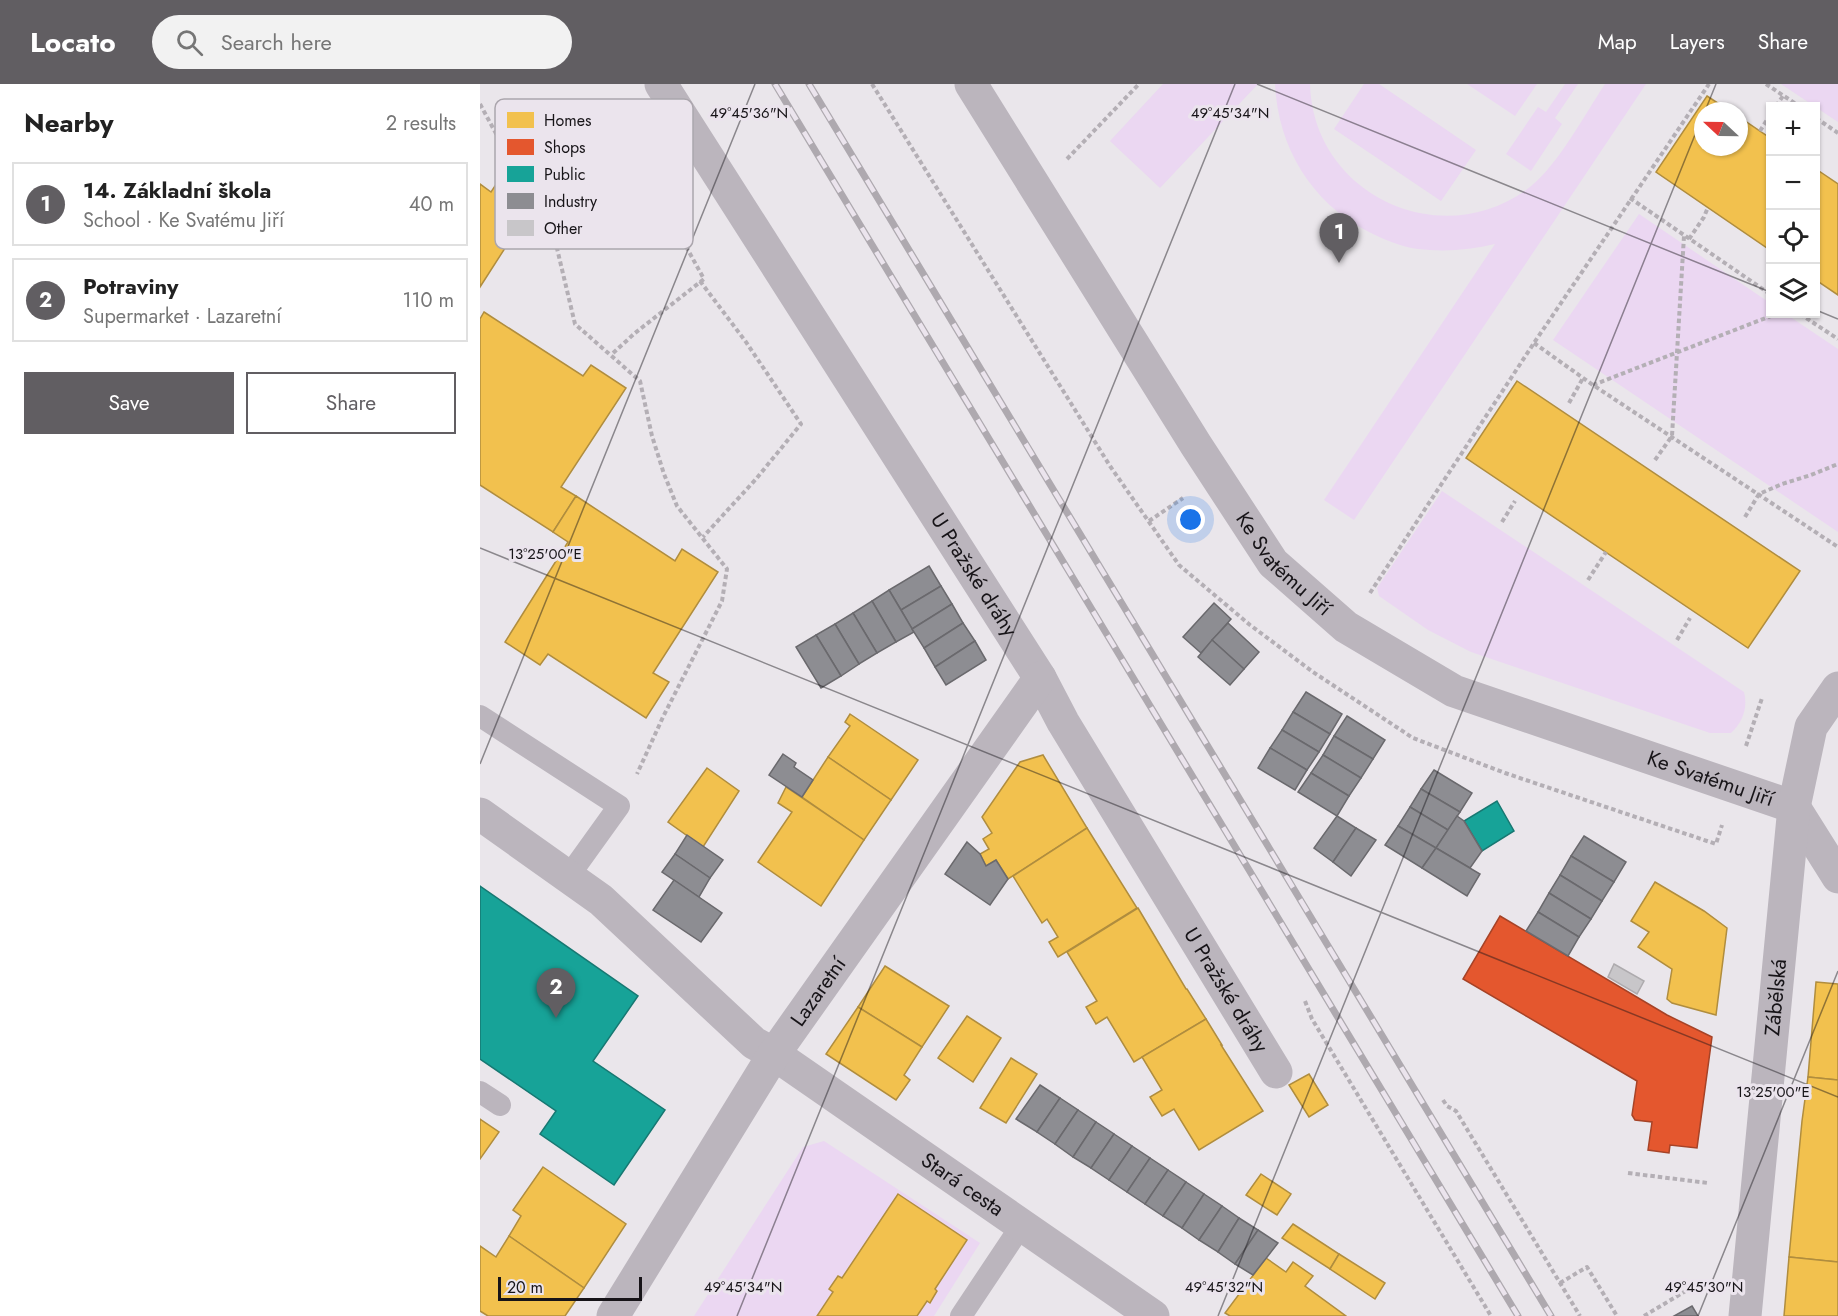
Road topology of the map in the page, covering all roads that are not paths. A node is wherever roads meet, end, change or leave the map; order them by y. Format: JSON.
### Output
{"nodes":[{"id":1,"x":661,"y":84,"type":"edge"},
{"id":2,"x":971,"y":84,"type":"edge"},
{"id":3,"x":671,"y":99,"type":"edge"},
{"id":4,"x":693,"y":134,"type":"edge"},
{"id":5,"x":1040,"y":678,"type":"junction"},
{"id":6,"x":1838,"y":688,"type":"edge"},
{"id":7,"x":480,"y":716,"type":"edge"},
{"id":8,"x":1794,"y":807,"type":"junction"},
{"id":9,"x":480,"y":814,"type":"edge"},
{"id":10,"x":568,"y":877,"type":"junction"},
{"id":11,"x":1838,"y":877,"type":"edge"},
{"id":12,"x":774,"y":1054,"type":"junction"},
{"id":13,"x":1276,"y":1072,"type":"dead end"},
{"id":14,"x":480,"y":1092,"type":"edge"},
{"id":15,"x":500,"y":1105,"type":"dead end"},
{"id":16,"x":1021,"y":1226,"type":"junction"},
{"id":17,"x":613,"y":1316,"type":"edge"},
{"id":18,"x":961,"y":1316,"type":"edge"},
{"id":19,"x":1153,"y":1316,"type":"edge"},
{"id":20,"x":1745,"y":1316,"type":"edge"}],
"edges":[{"from":1,"to":3,"type":"street","name":"U Pražské dráhy"},
{"from":2,"to":8,"type":"street","name":"Ke Svatému Jiří"},
{"from":4,"to":5,"type":"street","name":"U Pražské dráhy"},
{"from":5,"to":12,"type":"street","name":"Lazaretní"},
{"from":5,"to":13,"type":"street","name":"U Pražské dráhy"},
{"from":6,"to":8,"type":"street","name":"Zábělská"},
{"from":7,"to":10,"type":"lane"},
{"from":8,"to":11,"type":"street"},
{"from":8,"to":20,"type":"street","name":"Zábělská"},
{"from":9,"to":10,"type":"street","name":"Stará cesta"},
{"from":10,"to":12,"type":"street","name":"Stará cesta"},
{"from":12,"to":16,"type":"street","name":"Stará cesta"},
{"from":12,"to":17,"type":"street","name":"Lazaretní"},
{"from":14,"to":15,"type":"lane"},
{"from":16,"to":18,"type":"lane"},
{"from":16,"to":19,"type":"street","name":"Stará cesta"}]}
